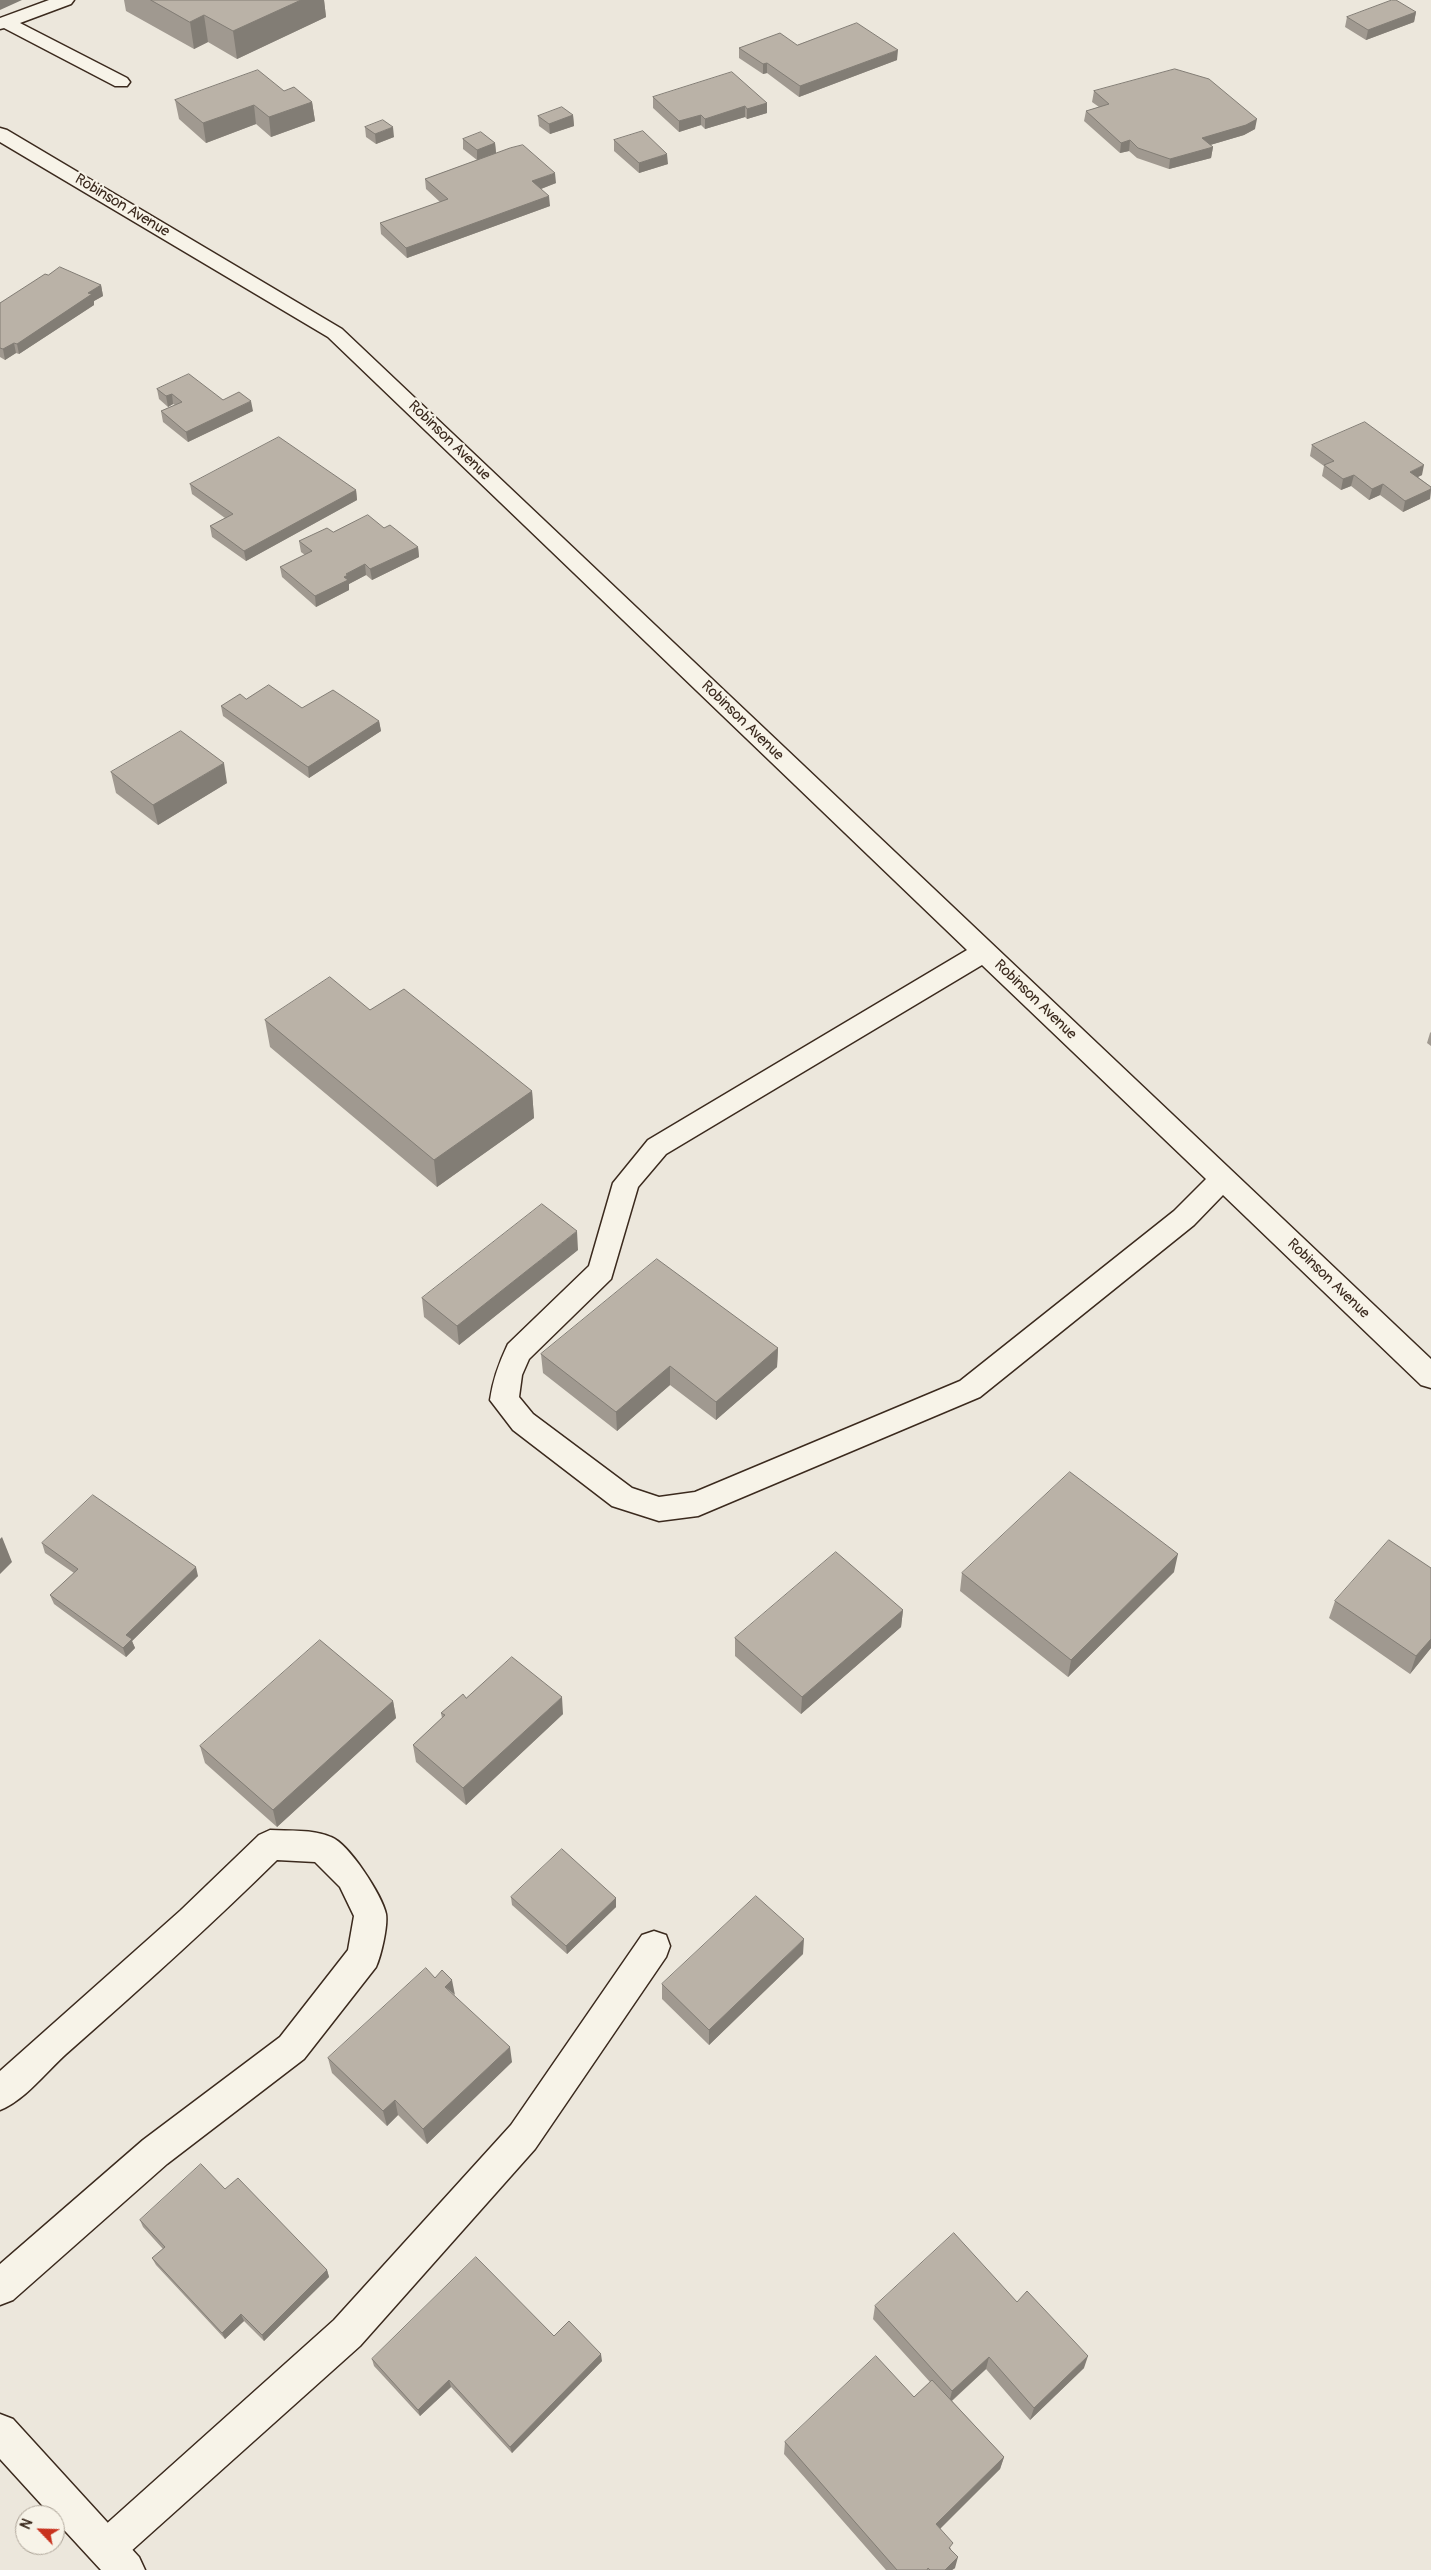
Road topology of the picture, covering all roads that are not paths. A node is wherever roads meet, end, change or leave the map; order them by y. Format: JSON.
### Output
{"nodes":[{"id":1,"x":65,"y":0,"type":"edge"},
{"id":2,"x":2,"y":23,"type":"edge"},
{"id":3,"x":122,"y":82,"type":"dead end"},
{"id":4,"x":0,"y":134,"type":"edge"},
{"id":5,"x":984,"y":952,"type":"junction"},
{"id":6,"x":1223,"y":1179,"type":"junction"},
{"id":7,"x":1431,"y":1377,"type":"edge"},
{"id":8,"x":654,"y":1946,"type":"dead end"},
{"id":9,"x":0,"y":2094,"type":"edge"},
{"id":10,"x":0,"y":2287,"type":"edge"},
{"id":11,"x":0,"y":2432,"type":"edge"},
{"id":12,"x":116,"y":2559,"type":"edge"}],
"edges":[{"from":1,"to":2,"type":"street"},
{"from":2,"to":3,"type":"street"},
{"from":4,"to":5,"type":"street","name":"Robinson Avenue"},
{"from":5,"to":6,"type":"street","name":"Robinson Avenue"},
{"from":5,"to":6,"type":"street"},
{"from":6,"to":7,"type":"street","name":"Robinson Avenue"},
{"from":8,"to":12,"type":"street"},
{"from":9,"to":10,"type":"street"},
{"from":11,"to":12,"type":"street"}]}
